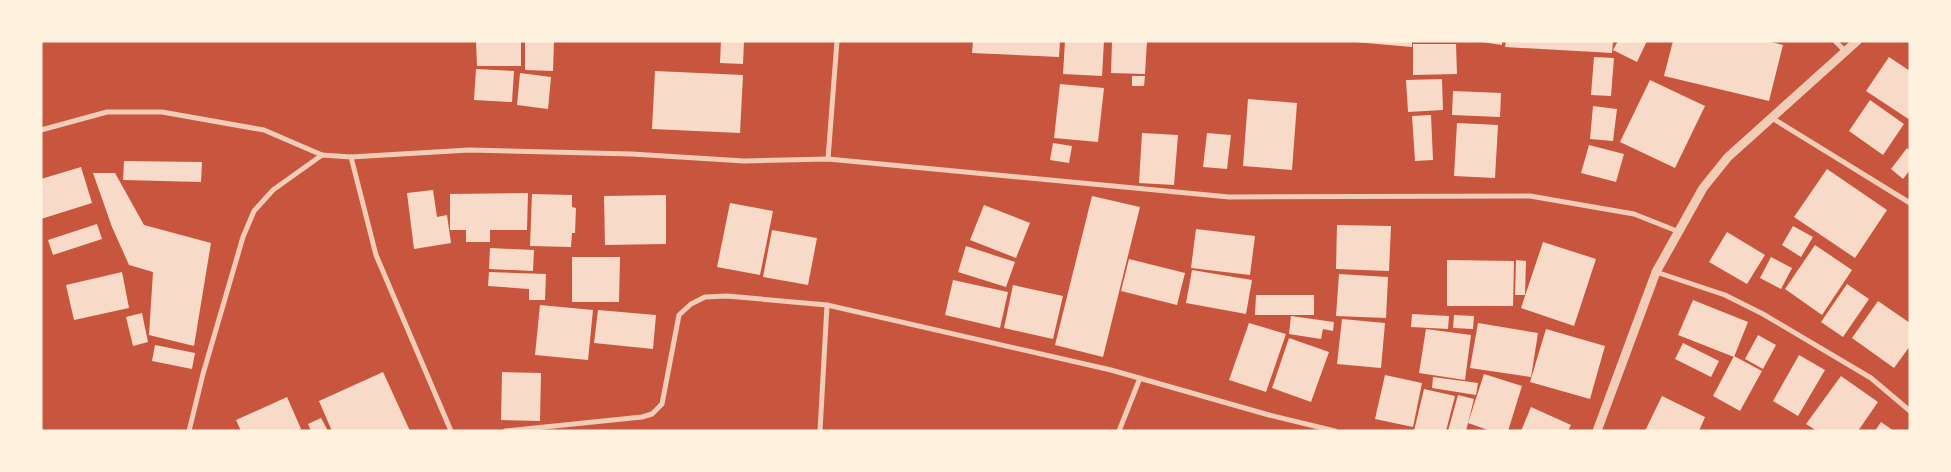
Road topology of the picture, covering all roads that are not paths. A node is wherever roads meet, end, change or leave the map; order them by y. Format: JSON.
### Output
{"nodes":[{"id":1,"x":837,"y":41,"type":"edge"},
{"id":2,"x":1835,"y":41,"type":"edge"},
{"id":3,"x":1857,"y":41,"type":"edge"},
{"id":4,"x":1846,"y":52,"type":"junction"},
{"id":5,"x":1772,"y":118,"type":"junction"},
{"id":6,"x":41,"y":130,"type":"edge"},
{"id":7,"x":322,"y":155,"type":"junction"},
{"id":8,"x":351,"y":157,"type":"junction"},
{"id":9,"x":828,"y":158,"type":"junction"},
{"id":10,"x":1910,"y":203,"type":"edge"},
{"id":11,"x":1677,"y":231,"type":"junction"},
{"id":12,"x":1656,"y":272,"type":"junction"},
{"id":13,"x":827,"y":304,"type":"junction"},
{"id":14,"x":1140,"y":378,"type":"junction"},
{"id":15,"x":1910,"y":410,"type":"edge"},
{"id":16,"x":189,"y":431,"type":"edge"},
{"id":17,"x":451,"y":431,"type":"edge"},
{"id":18,"x":504,"y":431,"type":"edge"},
{"id":19,"x":820,"y":431,"type":"edge"},
{"id":20,"x":1119,"y":431,"type":"edge"},
{"id":21,"x":1335,"y":431,"type":"edge"},
{"id":22,"x":1597,"y":431,"type":"edge"}],
"edges":[{"from":1,"to":9,"type":"street"},
{"from":2,"to":4,"type":"street"},
{"from":3,"to":4,"type":"street"},
{"from":4,"to":5,"type":"street"},
{"from":5,"to":10,"type":"street"},
{"from":5,"to":11,"type":"street"},
{"from":6,"to":7,"type":"street"},
{"from":7,"to":8,"type":"street"},
{"from":7,"to":16,"type":"street"},
{"from":8,"to":9,"type":"street"},
{"from":8,"to":17,"type":"street"},
{"from":9,"to":11,"type":"street"},
{"from":11,"to":12,"type":"street"},
{"from":12,"to":15,"type":"street"},
{"from":12,"to":22,"type":"street"},
{"from":13,"to":14,"type":"street"},
{"from":13,"to":18,"type":"street"},
{"from":13,"to":19,"type":"street"},
{"from":14,"to":20,"type":"street"},
{"from":14,"to":21,"type":"street"}]}
